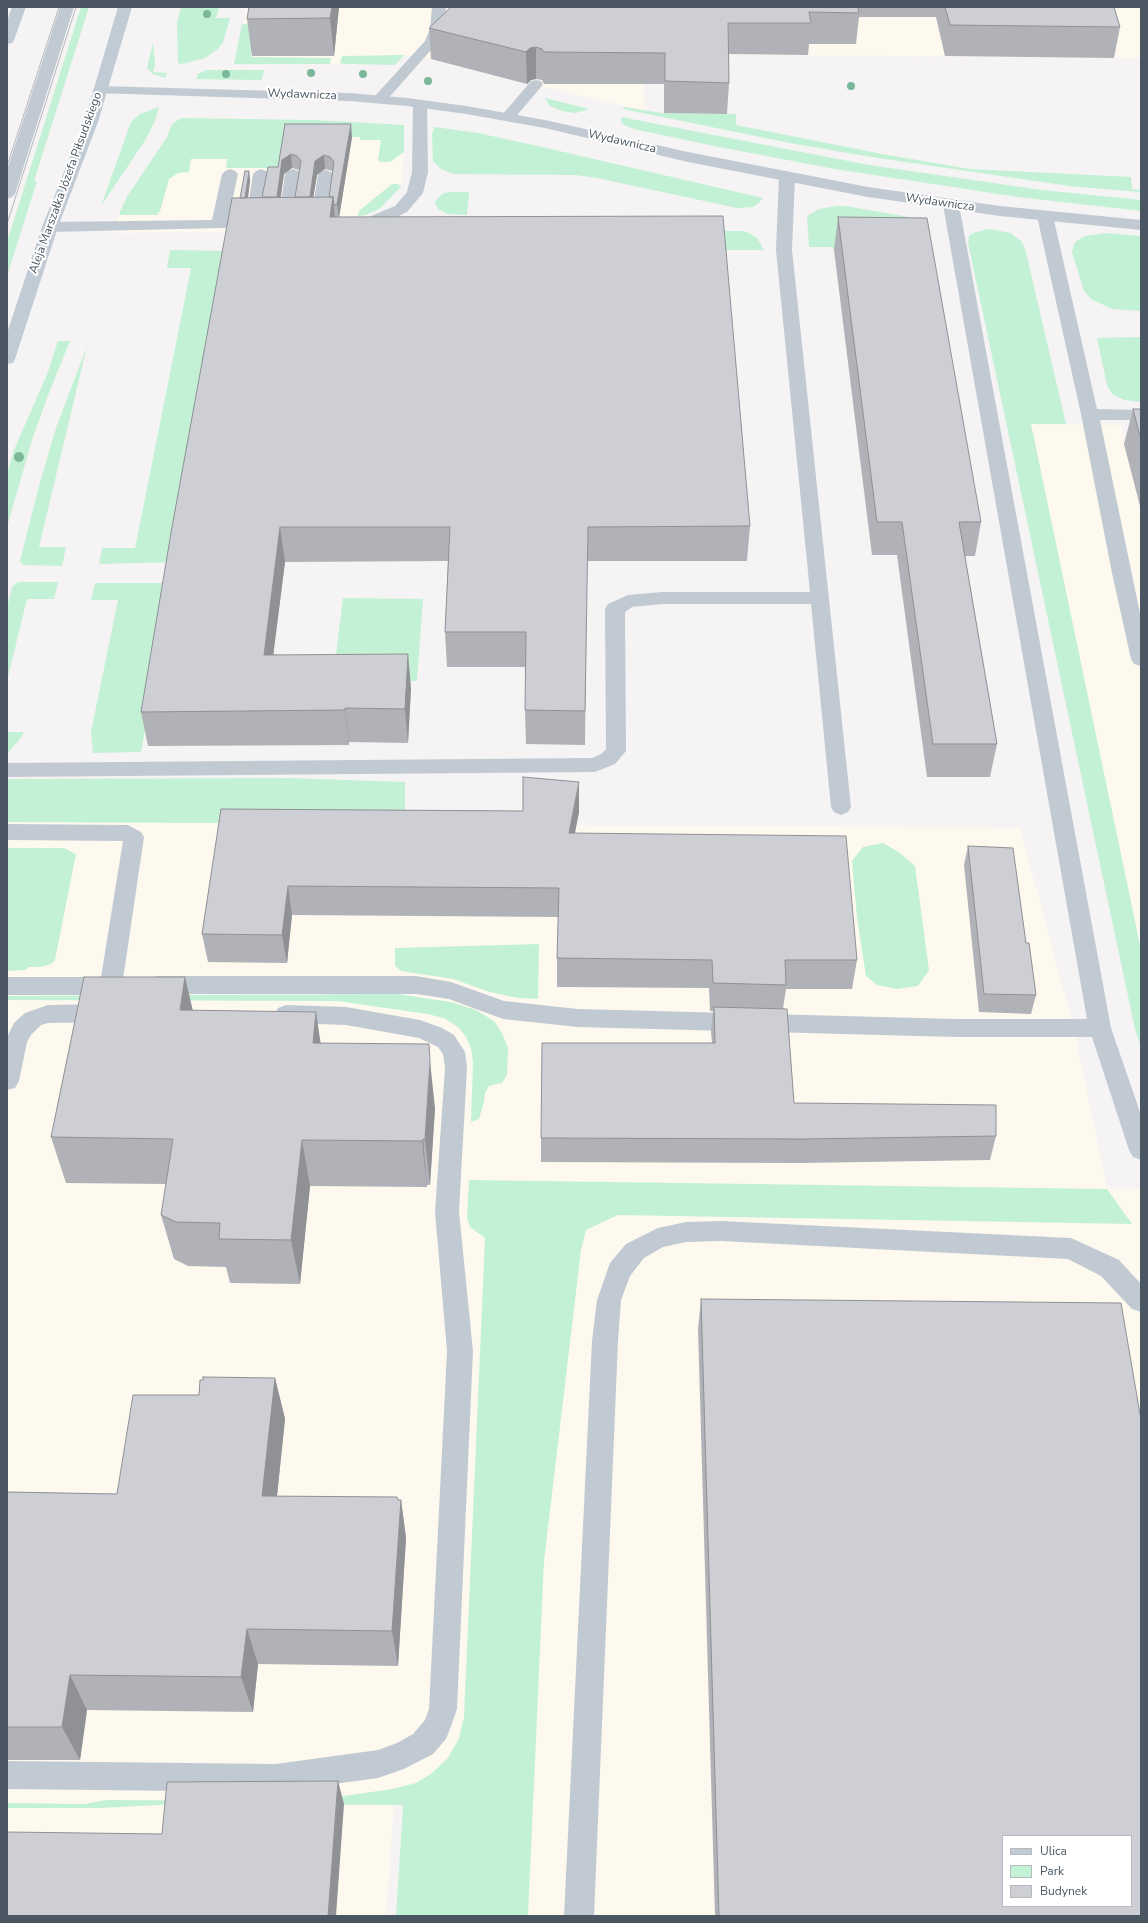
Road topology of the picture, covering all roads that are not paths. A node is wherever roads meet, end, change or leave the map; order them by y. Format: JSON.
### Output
{"nodes":[{"id":1,"x":19,"y":7,"type":"edge"},
{"id":2,"x":67,"y":7,"type":"edge"},
{"id":3,"x":124,"y":7,"type":"edge"},
{"id":4,"x":439,"y":7,"type":"edge"},
{"id":5,"x":7,"y":40,"type":"edge"},
{"id":6,"x":536,"y":84,"type":"dead end"},
{"id":7,"x":100,"y":90,"type":"junction"},
{"id":8,"x":380,"y":99,"type":"junction"},
{"id":9,"x":420,"y":104,"type":"junction"},
{"id":10,"x":508,"y":117,"type":"junction"},
{"id":11,"x":230,"y":174,"type":"dead end"},
{"id":12,"x":261,"y":174,"type":"dead end"},
{"id":13,"x":293,"y":174,"type":"dead end"},
{"id":14,"x":326,"y":175,"type":"dead end"},
{"id":15,"x":787,"y":177,"type":"junction"},
{"id":16,"x":7,"y":194,"type":"edge"},
{"id":17,"x":951,"y":205,"type":"junction"},
{"id":18,"x":1045,"y":216,"type":"junction"},
{"id":19,"x":219,"y":224,"type":"junction"},
{"id":20,"x":253,"y":224,"type":"junction"},
{"id":21,"x":313,"y":224,"type":"junction"},
{"id":22,"x":1141,"y":225,"type":"edge"},
{"id":23,"x":50,"y":226,"type":"junction"},
{"id":24,"x":7,"y":359,"type":"edge"},
{"id":25,"x":1090,"y":414,"type":"junction"},
{"id":26,"x":1141,"y":414,"type":"edge"},
{"id":27,"x":820,"y":598,"type":"junction"},
{"id":28,"x":1141,"y":659,"type":"edge"},
{"id":29,"x":7,"y":770,"type":"edge"},
{"id":30,"x":841,"y":807,"type":"dead end"},
{"id":31,"x":7,"y":832,"type":"edge"},
{"id":32,"x":7,"y":986,"type":"edge"},
{"id":33,"x":111,"y":986,"type":"junction"},
{"id":34,"x":124,"y":1013,"type":"edge"},
{"id":35,"x":264,"y":1014,"type":"edge"},
{"id":36,"x":1100,"y":1028,"type":"junction"},
{"id":37,"x":8,"y":1071,"type":"edge"},
{"id":38,"x":1141,"y":1150,"type":"edge"},
{"id":39,"x":1141,"y":1301,"type":"edge"},
{"id":40,"x":7,"y":1775,"type":"edge"},
{"id":41,"x":579,"y":1916,"type":"edge"}],
"edges":[{"from":1,"to":5,"type":"main road"},
{"from":2,"to":16,"type":"street"},
{"from":3,"to":7,"type":"main road","name":"Aleja Marszałka Józefa Piłsudskiego"},
{"from":4,"to":8,"type":"street"},
{"from":6,"to":10,"type":"street"},
{"from":7,"to":8,"type":"street","name":"Wydawnicza"},
{"from":7,"to":23,"type":"main road","name":"Aleja Marszałka Józefa Piłsudskiego"},
{"from":8,"to":9,"type":"street","name":"Wydawnicza"},
{"from":9,"to":10,"type":"street","name":"Wydawnicza"},
{"from":9,"to":21,"type":"street"},
{"from":10,"to":15,"type":"street","name":"Wydawnicza"},
{"from":11,"to":19,"type":"street"},
{"from":12,"to":20,"type":"street"},
{"from":13,"to":21,"type":"street"},
{"from":14,"to":21,"type":"street"},
{"from":15,"to":17,"type":"street","name":"Wydawnicza"},
{"from":15,"to":27,"type":"street"},
{"from":17,"to":18,"type":"street","name":"Wydawnicza"},
{"from":17,"to":36,"type":"street"},
{"from":18,"to":22,"type":"street","name":"Wydawnicza"},
{"from":18,"to":25,"type":"street"},
{"from":19,"to":20,"type":"street"},
{"from":19,"to":23,"type":"street"},
{"from":20,"to":21,"type":"street"},
{"from":23,"to":24,"type":"main road","name":"Aleja Marszałka Józefa Piłsudskiego"},
{"from":25,"to":26,"type":"street"},
{"from":25,"to":28,"type":"street"},
{"from":27,"to":29,"type":"street"},
{"from":27,"to":30,"type":"street"},
{"from":31,"to":33,"type":"street"},
{"from":32,"to":33,"type":"street"},
{"from":33,"to":36,"type":"street"},
{"from":34,"to":37,"type":"street"},
{"from":35,"to":40,"type":"street"},
{"from":36,"to":38,"type":"street"},
{"from":39,"to":41,"type":"street"}]}
